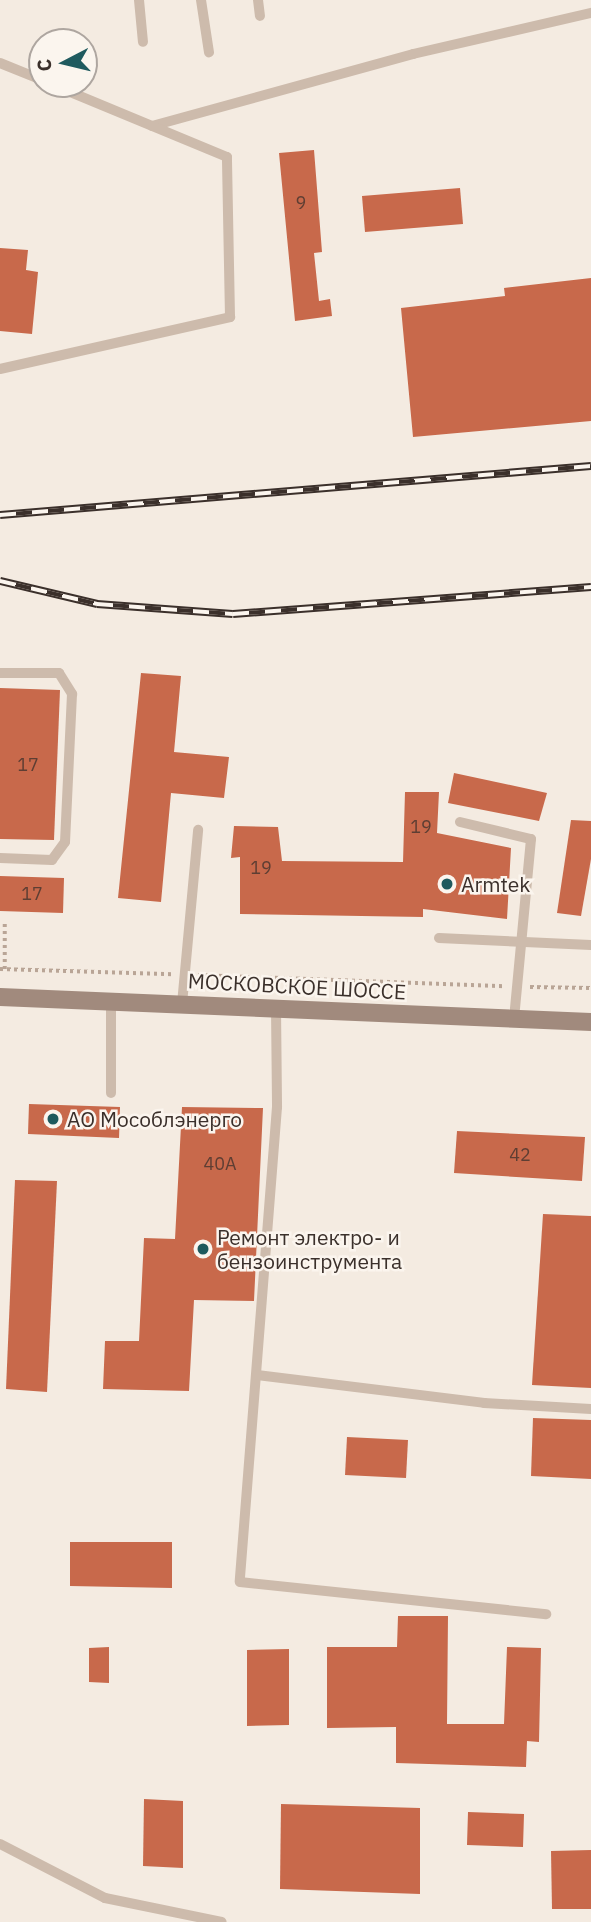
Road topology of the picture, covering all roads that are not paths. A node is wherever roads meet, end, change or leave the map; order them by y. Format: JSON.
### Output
{"nodes":[{"id":1,"x":139,"y":0,"type":"edge"},
{"id":2,"x":201,"y":0,"type":"edge"},
{"id":3,"x":258,"y":0,"type":"edge"},
{"id":4,"x":591,"y":13,"type":"edge"},
{"id":5,"x":260,"y":16,"type":"dead end"},
{"id":6,"x":143,"y":42,"type":"dead end"},
{"id":7,"x":209,"y":52,"type":"dead end"},
{"id":8,"x":0,"y":63,"type":"edge"},
{"id":9,"x":28,"y":74,"type":"edge"},
{"id":10,"x":85,"y":98,"type":"edge"},
{"id":11,"x":152,"y":126,"type":"junction"},
{"id":12,"x":0,"y":369,"type":"edge"},
{"id":13,"x":0,"y":673,"type":"edge"},
{"id":14,"x":460,"y":822,"type":"dead end"},
{"id":15,"x":198,"y":830,"type":"dead end"},
{"id":16,"x":0,"y":858,"type":"edge"},
{"id":17,"x":439,"y":938,"type":"dead end"},
{"id":18,"x":521,"y":942,"type":"junction"},
{"id":19,"x":591,"y":945,"type":"edge"},
{"id":20,"x":0,"y":997,"type":"edge"},
{"id":21,"x":111,"y":1002,"type":"junction"},
{"id":22,"x":182,"y":1004,"type":"junction"},
{"id":23,"x":276,"y":1008,"type":"junction"},
{"id":24,"x":514,"y":1019,"type":"junction"},
{"id":25,"x":591,"y":1022,"type":"edge"},
{"id":26,"x":111,"y":1093,"type":"dead end"},
{"id":27,"x":257,"y":1375,"type":"junction"},
{"id":28,"x":591,"y":1409,"type":"edge"},
{"id":29,"x":546,"y":1614,"type":"dead end"},
{"id":30,"x":0,"y":1844,"type":"edge"},
{"id":31,"x":222,"y":1922,"type":"edge"}],
"edges":[{"from":1,"to":6,"type":"lane"},
{"from":2,"to":7,"type":"lane"},
{"from":3,"to":5,"type":"lane"},
{"from":4,"to":11,"type":"lane"},
{"from":8,"to":9,"type":"lane"},
{"from":10,"to":11,"type":"lane"},
{"from":11,"to":12,"type":"lane"},
{"from":13,"to":16,"type":"lane"},
{"from":14,"to":18,"type":"lane"},
{"from":15,"to":22,"type":"lane"},
{"from":17,"to":18,"type":"lane"},
{"from":18,"to":19,"type":"lane"},
{"from":18,"to":24,"type":"lane"},
{"from":20,"to":21,"type":"main road","name":"МОСКОВСКОЕ ШОССЕ"},
{"from":21,"to":22,"type":"main road","name":"МОСКОВСКОЕ ШОССЕ"},
{"from":21,"to":26,"type":"lane"},
{"from":22,"to":23,"type":"main road","name":"МОСКОВСКОЕ ШОССЕ"},
{"from":23,"to":24,"type":"main road","name":"МОСКОВСКОЕ ШОССЕ"},
{"from":23,"to":27,"type":"lane"},
{"from":24,"to":25,"type":"main road","name":"МОСКОВСКОЕ ШОССЕ"},
{"from":27,"to":28,"type":"lane"},
{"from":27,"to":29,"type":"lane"},
{"from":30,"to":31,"type":"lane"}]}
